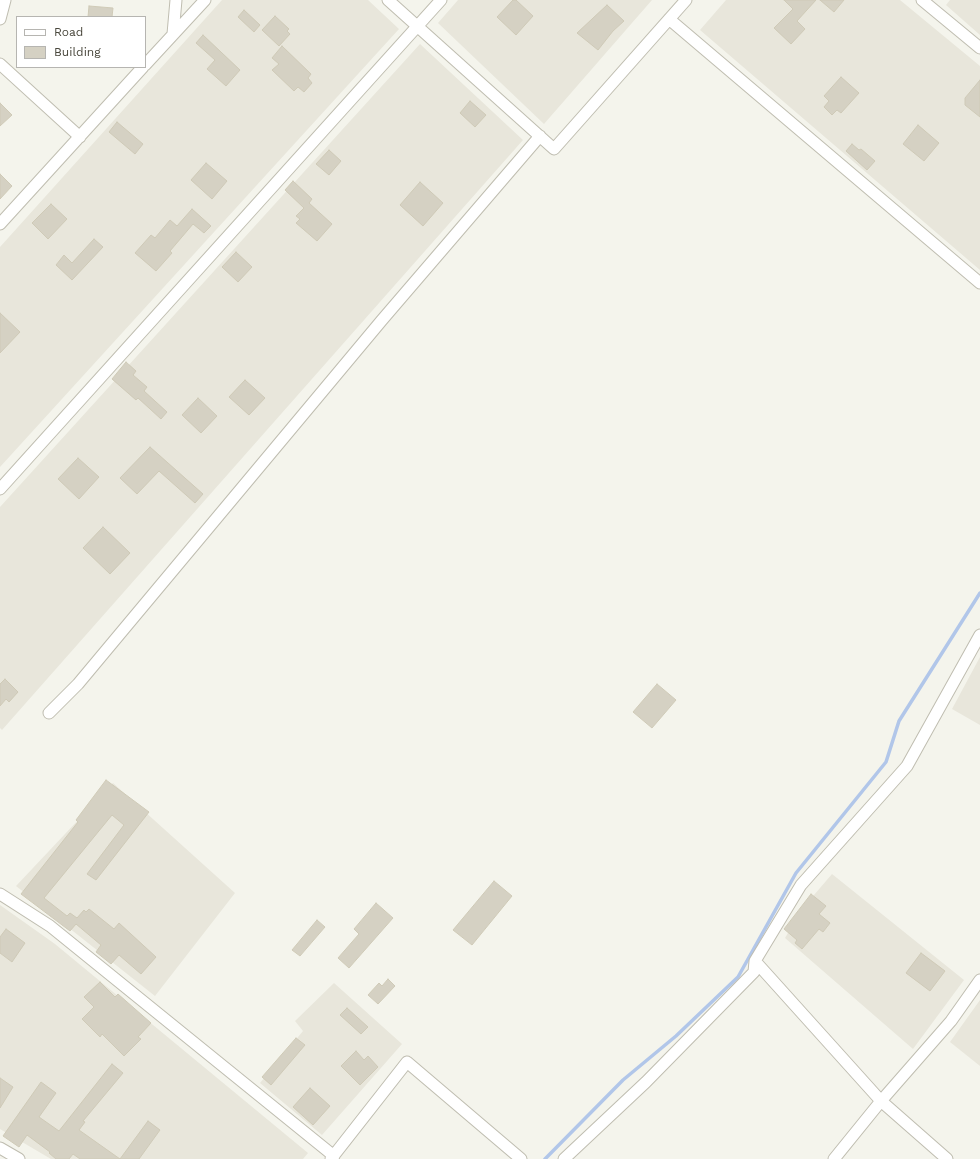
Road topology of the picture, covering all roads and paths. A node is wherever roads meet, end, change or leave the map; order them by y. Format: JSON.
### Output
{"nodes":[{"id":1,"x":5,"y":0,"type":"edge"},
{"id":2,"x":176,"y":0,"type":"edge"},
{"id":3,"x":205,"y":0,"type":"edge"},
{"id":4,"x":388,"y":0,"type":"edge"},
{"id":5,"x":441,"y":0,"type":"edge"},
{"id":6,"x":686,"y":0,"type":"edge"},
{"id":7,"x":928,"y":2,"type":"edge"},
{"id":8,"x":0,"y":19,"type":"edge"},
{"id":9,"x":669,"y":19,"type":"junction"},
{"id":10,"x":417,"y":27,"type":"junction"},
{"id":11,"x":173,"y":34,"type":"junction"},
{"id":12,"x":980,"y":48,"type":"edge"},
{"id":13,"x":0,"y":64,"type":"edge"},
{"id":14,"x":146,"y":64,"type":"edge"},
{"id":15,"x":142,"y":68,"type":"edge"},
{"id":16,"x":540,"y":136,"type":"junction"},
{"id":17,"x":80,"y":137,"type":"junction"},
{"id":18,"x":0,"y":224,"type":"edge"},
{"id":19,"x":980,"y":283,"type":"edge"},
{"id":20,"x":0,"y":489,"type":"edge"},
{"id":21,"x":980,"y":635,"type":"edge"},
{"id":22,"x":49,"y":713,"type":"dead end"},
{"id":23,"x":0,"y":894,"type":"edge"},
{"id":24,"x":756,"y":961,"type":"junction"},
{"id":25,"x":980,"y":980,"type":"edge"},
{"id":26,"x":881,"y":1101,"type":"junction"},
{"id":27,"x":0,"y":1148,"type":"edge"},
{"id":28,"x":333,"y":1157,"type":"edge"},
{"id":29,"x":19,"y":1159,"type":"edge"},
{"id":30,"x":521,"y":1159,"type":"edge"},
{"id":31,"x":564,"y":1159,"type":"edge"},
{"id":32,"x":834,"y":1159,"type":"edge"},
{"id":33,"x":947,"y":1159,"type":"edge"}],
"edges":[{"from":1,"to":8,"type":"street"},
{"from":2,"to":11,"type":"street"},
{"from":3,"to":11,"type":"street"},
{"from":4,"to":10,"type":"street"},
{"from":5,"to":10,"type":"street"},
{"from":6,"to":9,"type":"street"},
{"from":7,"to":12,"type":"street"},
{"from":9,"to":16,"type":"street"},
{"from":9,"to":19,"type":"street"},
{"from":10,"to":16,"type":"street"},
{"from":10,"to":20,"type":"street"},
{"from":11,"to":14,"type":"street"},
{"from":13,"to":17,"type":"street"},
{"from":15,"to":17,"type":"street"},
{"from":16,"to":22,"type":"street"},
{"from":17,"to":18,"type":"street"},
{"from":21,"to":24,"type":"street"},
{"from":23,"to":28,"type":"street"},
{"from":24,"to":26,"type":"street"},
{"from":24,"to":31,"type":"street"},
{"from":25,"to":26,"type":"street"},
{"from":26,"to":32,"type":"street"},
{"from":26,"to":33,"type":"street"},
{"from":27,"to":29,"type":"street"},
{"from":28,"to":30,"type":"street"}]}
